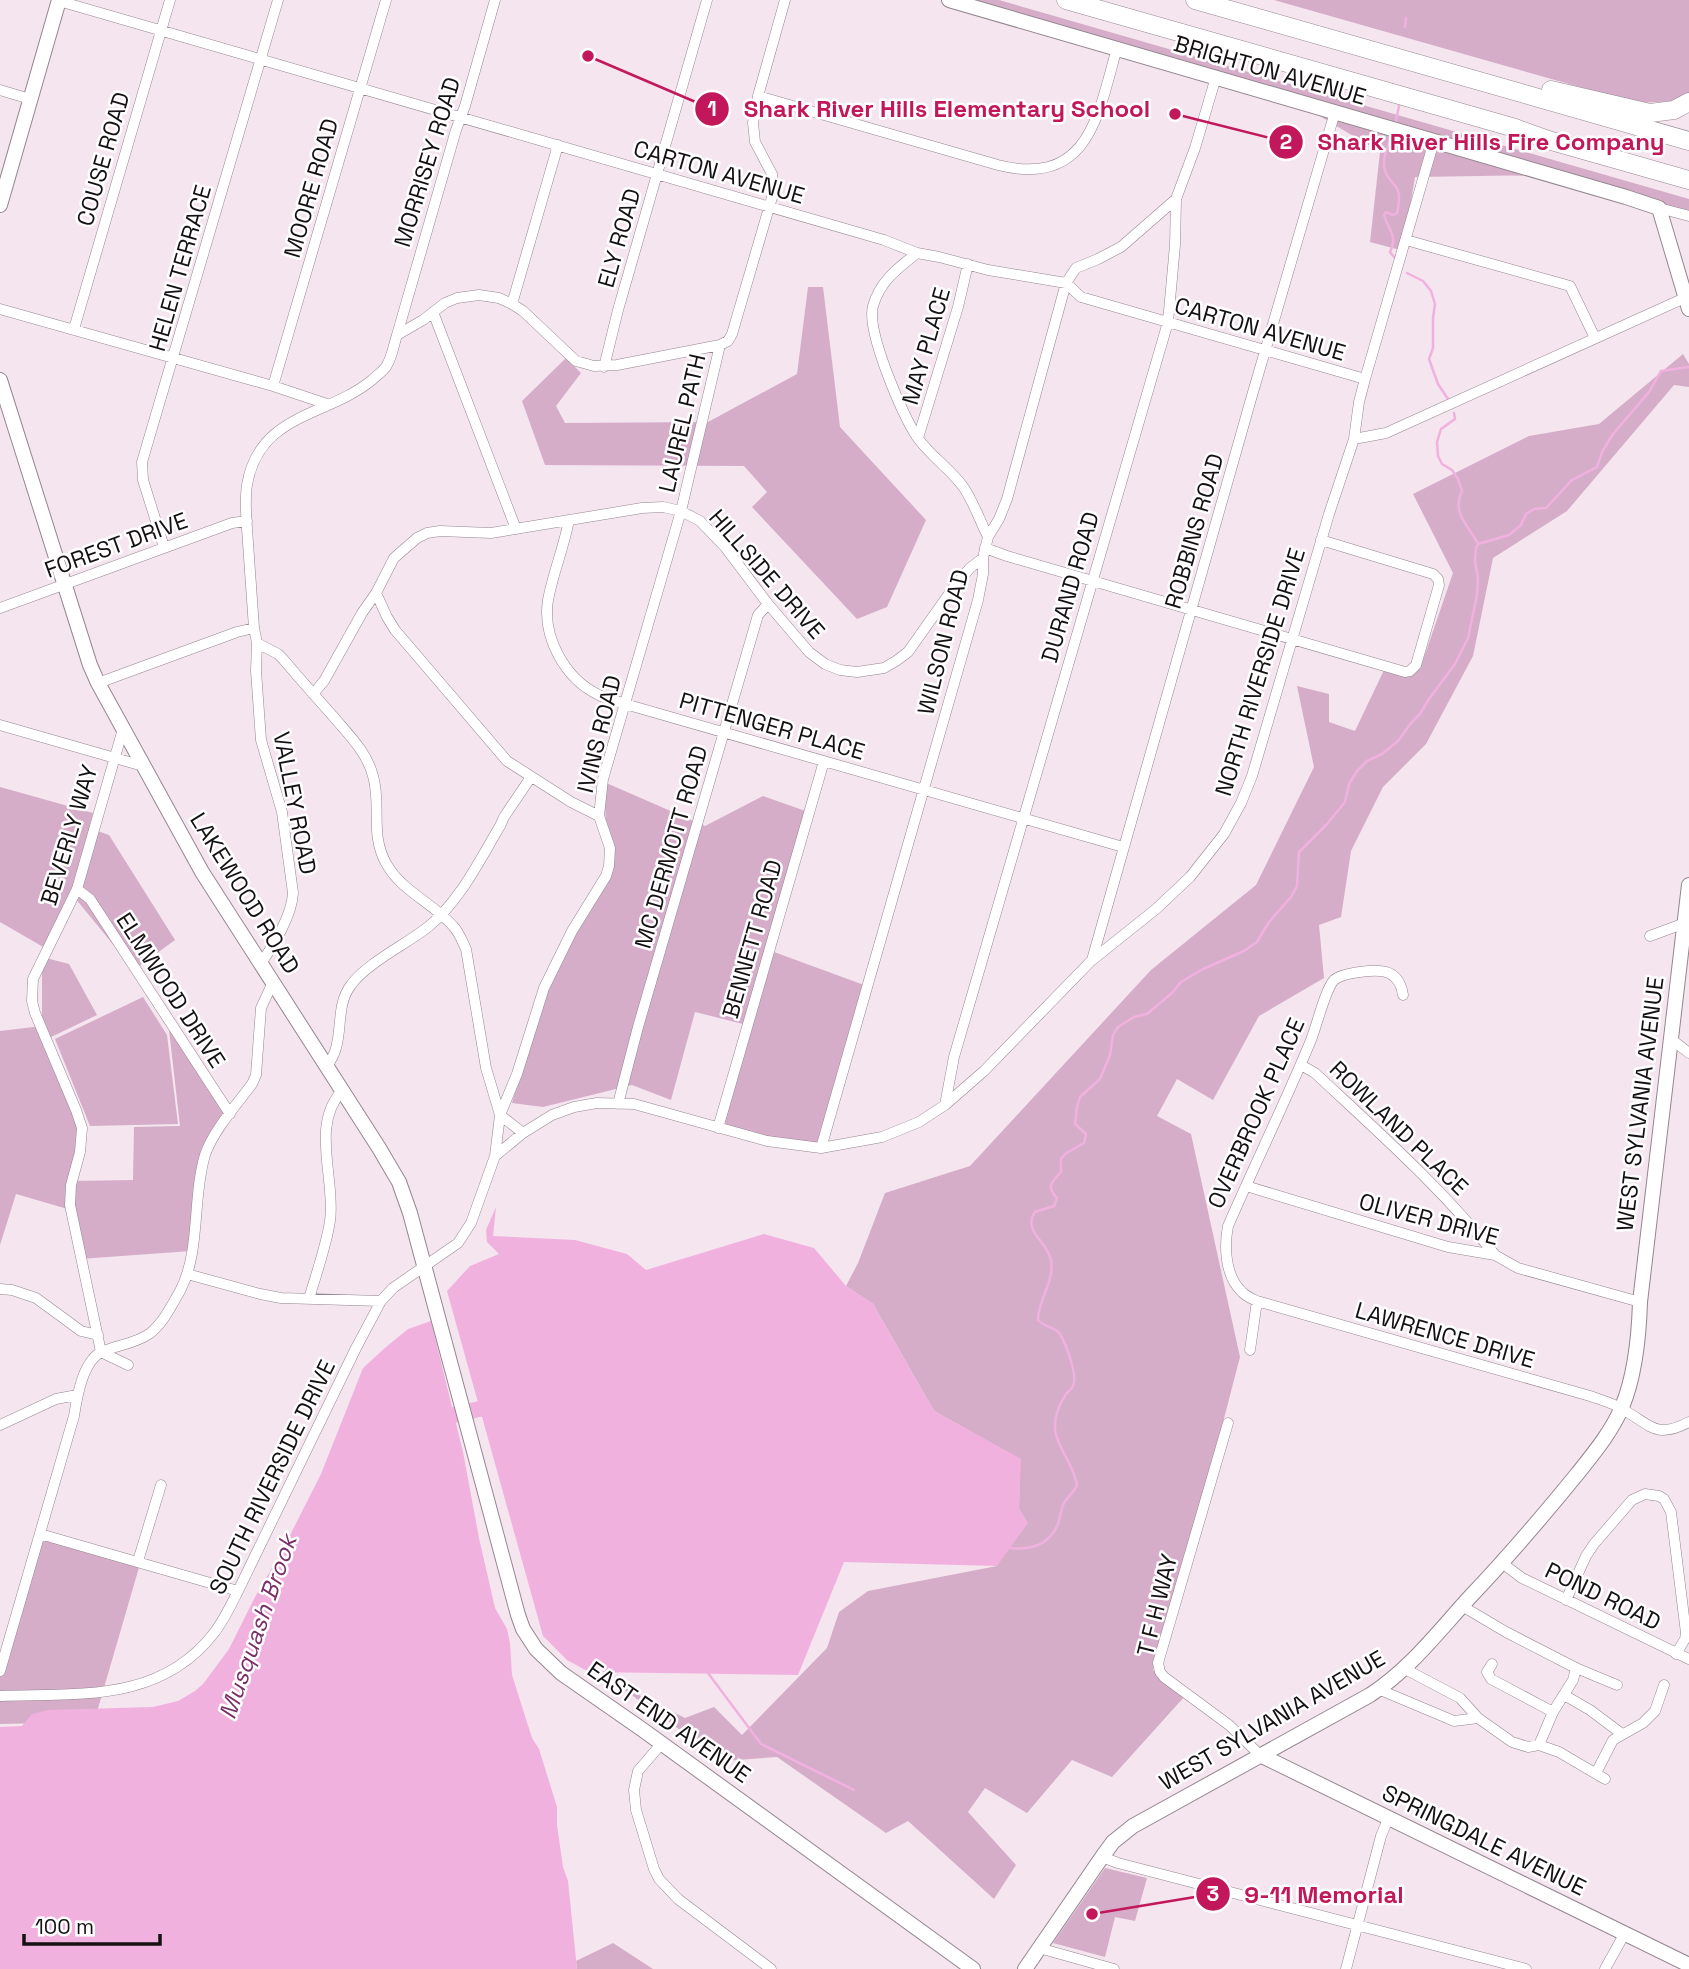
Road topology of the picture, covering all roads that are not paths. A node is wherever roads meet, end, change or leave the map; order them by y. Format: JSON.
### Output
{"nodes":[{"id":1,"x":170,"y":0,"type":"edge"},
{"id":2,"x":278,"y":0,"type":"edge"},
{"id":3,"x":386,"y":0,"type":"edge"},
{"id":4,"x":495,"y":0,"type":"edge"},
{"id":5,"x":707,"y":0,"type":"edge"},
{"id":6,"x":785,"y":0,"type":"edge"},
{"id":7,"x":949,"y":0,"type":"edge"},
{"id":8,"x":1066,"y":0,"type":"edge"},
{"id":9,"x":1195,"y":0,"type":"edge"},
{"id":10,"x":59,"y":1,"type":"edge"},
{"id":11,"x":161,"y":31,"type":"junction"},
{"id":12,"x":1336,"y":39,"type":"junction"},
{"id":13,"x":1117,"y":48,"type":"junction"},
{"id":14,"x":261,"y":60,"type":"junction"},
{"id":15,"x":1216,"y":78,"type":"junction"},
{"id":16,"x":360,"y":88,"type":"junction"},
{"id":17,"x":0,"y":90,"type":"edge"},
{"id":18,"x":758,"y":96,"type":"junction"},
{"id":19,"x":30,"y":99,"type":"junction"},
{"id":20,"x":1689,"y":102,"type":"edge"},
{"id":21,"x":1335,"y":112,"type":"junction"},
{"id":22,"x":460,"y":117,"type":"junction"},
{"id":23,"x":1434,"y":141,"type":"junction"},
{"id":24,"x":1689,"y":141,"type":"edge"},
{"id":25,"x":558,"y":145,"type":"junction"},
{"id":26,"x":658,"y":174,"type":"junction"},
{"id":27,"x":1689,"y":180,"type":"edge"},
{"id":28,"x":1176,"y":199,"type":"junction"},
{"id":29,"x":0,"y":205,"type":"edge"},
{"id":30,"x":769,"y":206,"type":"junction"},
{"id":31,"x":1659,"y":208,"type":"junction"},
{"id":32,"x":1689,"y":216,"type":"edge"},
{"id":33,"x":1406,"y":240,"type":"junction"},
{"id":34,"x":917,"y":253,"type":"junction"},
{"id":35,"x":968,"y":264,"type":"junction"},
{"id":36,"x":1066,"y":283,"type":"junction"},
{"id":37,"x":1688,"y":301,"type":"edge"},
{"id":38,"x":512,"y":304,"type":"junction"},
{"id":39,"x":0,"y":309,"type":"edge"},
{"id":40,"x":433,"y":313,"type":"junction"},
{"id":41,"x":1168,"y":322,"type":"junction"},
{"id":42,"x":74,"y":329,"type":"junction"},
{"id":43,"x":397,"y":335,"type":"junction"},
{"id":44,"x":1595,"y":338,"type":"junction"},
{"id":45,"x":720,"y":345,"type":"junction"},
{"id":46,"x":1266,"y":351,"type":"junction"},
{"id":47,"x":174,"y":358,"type":"junction"},
{"id":48,"x":604,"y":367,"type":"junction"},
{"id":49,"x":1365,"y":379,"type":"junction"},
{"id":50,"x":0,"y":384,"type":"edge"},
{"id":51,"x":273,"y":386,"type":"junction"},
{"id":52,"x":327,"y":404,"type":"junction"},
{"id":53,"x":918,"y":438,"type":"junction"},
{"id":54,"x":1354,"y":439,"type":"junction"},
{"id":55,"x":681,"y":511,"type":"junction"},
{"id":56,"x":569,"y":520,"type":"junction"},
{"id":57,"x":247,"y":521,"type":"junction"},
{"id":58,"x":516,"y":529,"type":"junction"},
{"id":59,"x":988,"y":537,"type":"junction"},
{"id":60,"x":1321,"y":540,"type":"junction"},
{"id":61,"x":164,"y":547,"type":"junction"},
{"id":62,"x":984,"y":553,"type":"junction"},
{"id":63,"x":1091,"y":580,"type":"junction"},
{"id":64,"x":65,"y":584,"type":"junction"},
{"id":65,"x":376,"y":593,"type":"junction"},
{"id":66,"x":768,"y":604,"type":"junction"},
{"id":67,"x":0,"y":608,"type":"edge"},
{"id":68,"x":1191,"y":609,"type":"junction"},
{"id":69,"x":254,"y":628,"type":"junction"},
{"id":70,"x":1292,"y":639,"type":"junction"},
{"id":71,"x":257,"y":643,"type":"junction"},
{"id":72,"x":98,"y":683,"type":"junction"},
{"id":73,"x":313,"y":694,"type":"junction"},
{"id":74,"x":625,"y":704,"type":"junction"},
{"id":75,"x":0,"y":724,"type":"edge"},
{"id":76,"x":123,"y":729,"type":"junction"},
{"id":77,"x":724,"y":733,"type":"junction"},
{"id":78,"x":114,"y":758,"type":"junction"},
{"id":79,"x":824,"y":761,"type":"junction"},
{"id":80,"x":143,"y":766,"type":"junction"},
{"id":81,"x":531,"y":777,"type":"junction"},
{"id":82,"x":923,"y":790,"type":"junction"},
{"id":83,"x":599,"y":816,"type":"junction"},
{"id":84,"x":1023,"y":819,"type":"junction"},
{"id":85,"x":1123,"y":847,"type":"junction"},
{"id":86,"x":1689,"y":885,"type":"edge"},
{"id":87,"x":77,"y":889,"type":"junction"},
{"id":88,"x":441,"y":915,"type":"junction"},
{"id":89,"x":1685,"y":923,"type":"junction"},
{"id":90,"x":1650,"y":936,"type":"dead end"},
{"id":91,"x":1091,"y":961,"type":"junction"},
{"id":92,"x":261,"y":963,"type":"junction"},
{"id":93,"x":273,"y":982,"type":"junction"},
{"id":94,"x":1403,"y":995,"type":"dead end"},
{"id":95,"x":1671,"y":1039,"type":"junction"},
{"id":96,"x":1689,"y":1053,"type":"edge"},
{"id":97,"x":1301,"y":1065,"type":"junction"},
{"id":98,"x":327,"y":1067,"type":"junction"},
{"id":99,"x":342,"y":1091,"type":"junction"},
{"id":100,"x":618,"y":1104,"type":"junction"},
{"id":101,"x":945,"y":1105,"type":"junction"},
{"id":102,"x":230,"y":1114,"type":"junction"},
{"id":103,"x":500,"y":1115,"type":"junction"},
{"id":104,"x":718,"y":1128,"type":"junction"},
{"id":105,"x":523,"y":1133,"type":"junction"},
{"id":106,"x":821,"y":1148,"type":"junction"},
{"id":107,"x":495,"y":1156,"type":"junction"},
{"id":108,"x":1246,"y":1186,"type":"junction"},
{"id":109,"x":1495,"y":1255,"type":"junction"},
{"id":110,"x":424,"y":1267,"type":"junction"},
{"id":111,"x":187,"y":1274,"type":"junction"},
{"id":112,"x":0,"y":1289,"type":"edge"},
{"id":113,"x":309,"y":1299,"type":"junction"},
{"id":114,"x":381,"y":1301,"type":"junction"},
{"id":115,"x":1257,"y":1301,"type":"junction"},
{"id":116,"x":1640,"y":1302,"type":"junction"},
{"id":117,"x":98,"y":1335,"type":"junction"},
{"id":118,"x":1250,"y":1350,"type":"dead end"},
{"id":119,"x":101,"y":1352,"type":"junction"},
{"id":120,"x":128,"y":1365,"type":"dead end"},
{"id":121,"x":77,"y":1395,"type":"junction"},
{"id":122,"x":1622,"y":1408,"type":"junction"},
{"id":123,"x":467,"y":1421,"type":"joint"},
{"id":124,"x":1689,"y":1422,"type":"edge"},
{"id":125,"x":1228,"y":1423,"type":"dead end"},
{"id":126,"x":0,"y":1424,"type":"edge"},
{"id":127,"x":161,"y":1485,"type":"dead end"},
{"id":128,"x":40,"y":1534,"type":"junction"},
{"id":129,"x":138,"y":1562,"type":"junction"},
{"id":130,"x":1502,"y":1563,"type":"junction"},
{"id":131,"x":1685,"y":1590,"type":"edge"},
{"id":132,"x":238,"y":1591,"type":"junction"},
{"id":133,"x":1566,"y":1600,"type":"junction"},
{"id":134,"x":1462,"y":1606,"type":"junction"},
{"id":135,"x":1676,"y":1654,"type":"junction"},
{"id":136,"x":1689,"y":1659,"type":"edge"},
{"id":137,"x":1492,"y":1664,"type":"dead end"},
{"id":138,"x":1576,"y":1668,"type":"junction"},
{"id":139,"x":1405,"y":1669,"type":"junction"},
{"id":140,"x":0,"y":1671,"type":"edge"},
{"id":141,"x":1617,"y":1685,"type":"dead end"},
{"id":142,"x":1664,"y":1685,"type":"dead end"},
{"id":143,"x":1378,"y":1689,"type":"junction"},
{"id":144,"x":1564,"y":1695,"type":"junction"},
{"id":145,"x":0,"y":1696,"type":"edge"},
{"id":146,"x":1553,"y":1712,"type":"junction"},
{"id":147,"x":1478,"y":1718,"type":"junction"},
{"id":148,"x":1622,"y":1734,"type":"junction"},
{"id":149,"x":662,"y":1743,"type":"junction"},
{"id":150,"x":1539,"y":1745,"type":"junction"},
{"id":151,"x":1260,"y":1755,"type":"junction"},
{"id":152,"x":1388,"y":1819,"type":"junction"},
{"id":153,"x":1102,"y":1857,"type":"junction"},
{"id":154,"x":1358,"y":1926,"type":"junction"},
{"id":155,"x":1625,"y":1933,"type":"junction"},
{"id":156,"x":1039,"y":1948,"type":"junction"},
{"id":157,"x":1689,"y":1965,"type":"edge"},
{"id":158,"x":771,"y":1969,"type":"edge"},
{"id":159,"x":973,"y":1969,"type":"edge"},
{"id":160,"x":1025,"y":1969,"type":"edge"},
{"id":161,"x":1114,"y":1969,"type":"edge"},
{"id":162,"x":1346,"y":1969,"type":"edge"},
{"id":163,"x":1526,"y":1969,"type":"edge"},
{"id":164,"x":1605,"y":1969,"type":"edge"}],
"edges":[{"from":1,"to":11,"type":"street","name":"COUSE ROAD"},
{"from":2,"to":14,"type":"street","name":"HELEN TERRACE"},
{"from":3,"to":16,"type":"street","name":"MOORE ROAD"},
{"from":4,"to":22,"type":"street","name":"MORRISEY ROAD"},
{"from":5,"to":26,"type":"street","name":"ELY ROAD"},
{"from":6,"to":18,"type":"street","name":"LAUREL PATH"},
{"from":7,"to":13,"type":"street","name":"BRIGHTON AVENUE"},
{"from":8,"to":27,"type":"highway"},
{"from":9,"to":12,"type":"highway"},
{"from":10,"to":11,"type":"street","name":"CARTON AVENUE"},
{"from":10,"to":19,"type":"street"},
{"from":11,"to":14,"type":"street","name":"CARTON AVENUE"},
{"from":11,"to":42,"type":"street","name":"COUSE ROAD"},
{"from":12,"to":20,"type":"highway"},
{"from":12,"to":24,"type":"highway"},
{"from":13,"to":15,"type":"street","name":"BRIGHTON AVENUE"},
{"from":13,"to":18,"type":"street"},
{"from":14,"to":16,"type":"street","name":"CARTON AVENUE"},
{"from":14,"to":47,"type":"street","name":"HELEN TERRACE"},
{"from":15,"to":21,"type":"street","name":"BRIGHTON AVENUE"},
{"from":15,"to":28,"type":"street","name":"DURAND ROAD"},
{"from":16,"to":22,"type":"street","name":"CARTON AVENUE"},
{"from":16,"to":51,"type":"street","name":"MOORE ROAD"},
{"from":17,"to":19,"type":"street"},
{"from":18,"to":30,"type":"street","name":"LAUREL PATH"},
{"from":19,"to":29,"type":"street"},
{"from":21,"to":23,"type":"street","name":"BRIGHTON AVENUE"},
{"from":21,"to":46,"type":"street","name":"ROBBINS ROAD"},
{"from":22,"to":25,"type":"street","name":"CARTON AVENUE"},
{"from":22,"to":43,"type":"street","name":"MORRISEY ROAD"},
{"from":23,"to":31,"type":"street","name":"BRIGHTON AVENUE"},
{"from":23,"to":33,"type":"street","name":"NORTH RIVERSIDE DRIVE"},
{"from":25,"to":26,"type":"street","name":"CARTON AVENUE"},
{"from":25,"to":38,"type":"street"},
{"from":26,"to":30,"type":"street","name":"CARTON AVENUE"},
{"from":26,"to":48,"type":"street","name":"ELY ROAD"},
{"from":28,"to":36,"type":"street"},
{"from":28,"to":41,"type":"street","name":"DURAND ROAD"},
{"from":30,"to":34,"type":"street","name":"CARTON AVENUE"},
{"from":30,"to":45,"type":"street","name":"LAUREL PATH"},
{"from":31,"to":32,"type":"street","name":"BRIGHTON AVENUE"},
{"from":31,"to":37,"type":"street"},
{"from":33,"to":44,"type":"street"},
{"from":33,"to":49,"type":"street","name":"NORTH RIVERSIDE DRIVE"},
{"from":34,"to":35,"type":"street","name":"CARTON AVENUE"},
{"from":34,"to":53,"type":"street"},
{"from":35,"to":36,"type":"street","name":"CARTON AVENUE"},
{"from":35,"to":53,"type":"street","name":"MAY PLACE"},
{"from":36,"to":41,"type":"street","name":"CARTON AVENUE"},
{"from":36,"to":59,"type":"street","name":"WILSON ROAD"},
{"from":37,"to":44,"type":"street"},
{"from":38,"to":40,"type":"street"},
{"from":38,"to":48,"type":"street"},
{"from":39,"to":42,"type":"street"},
{"from":40,"to":43,"type":"street"},
{"from":40,"to":58,"type":"street"},
{"from":41,"to":46,"type":"street","name":"CARTON AVENUE"},
{"from":41,"to":63,"type":"street","name":"DURAND ROAD"},
{"from":42,"to":47,"type":"street"},
{"from":43,"to":52,"type":"street","name":"MORRISEY ROAD"},
{"from":44,"to":54,"type":"street"},
{"from":45,"to":48,"type":"street"},
{"from":45,"to":55,"type":"street","name":"LAUREL PATH"},
{"from":46,"to":49,"type":"street","name":"CARTON AVENUE"},
{"from":46,"to":68,"type":"street","name":"ROBBINS ROAD"},
{"from":47,"to":51,"type":"street"},
{"from":47,"to":61,"type":"street","name":"HELEN TERRACE"},
{"from":49,"to":54,"type":"street","name":"NORTH RIVERSIDE DRIVE"},
{"from":50,"to":64,"type":"street","name":"LAKEWOOD ROAD"},
{"from":51,"to":52,"type":"street"},
{"from":52,"to":57,"type":"street","name":"MORRISEY ROAD"},
{"from":53,"to":59,"type":"street"},
{"from":54,"to":60,"type":"street","name":"NORTH RIVERSIDE DRIVE"},
{"from":55,"to":56,"type":"street","name":"HILLSIDE DRIVE"},
{"from":55,"to":66,"type":"street","name":"HILLSIDE DRIVE"},
{"from":55,"to":74,"type":"street","name":"IVINS ROAD"},
{"from":56,"to":58,"type":"street","name":"HILLSIDE DRIVE"},
{"from":56,"to":74,"type":"street","name":"PITTENGER PLACE"},
{"from":57,"to":61,"type":"street","name":"FOREST DRIVE"},
{"from":57,"to":69,"type":"street","name":"VALLEY ROAD"},
{"from":58,"to":65,"type":"street","name":"HILLSIDE DRIVE"},
{"from":59,"to":62,"type":"street","name":"WILSON ROAD"},
{"from":60,"to":70,"type":"street","name":"NORTH RIVERSIDE DRIVE"},
{"from":60,"to":70,"type":"street"},
{"from":61,"to":64,"type":"street","name":"FOREST DRIVE"},
{"from":62,"to":63,"type":"street"},
{"from":62,"to":66,"type":"street","name":"HILLSIDE DRIVE"},
{"from":62,"to":82,"type":"street","name":"WILSON ROAD"},
{"from":63,"to":68,"type":"street"},
{"from":63,"to":84,"type":"street","name":"DURAND ROAD"},
{"from":64,"to":67,"type":"street","name":"FOREST DRIVE"},
{"from":64,"to":72,"type":"street","name":"LAKEWOOD ROAD"},
{"from":65,"to":73,"type":"street","name":"HILLSIDE DRIVE"},
{"from":65,"to":81,"type":"street"},
{"from":66,"to":77,"type":"street","name":"MC DERMOTT ROAD"},
{"from":68,"to":70,"type":"street"},
{"from":68,"to":85,"type":"street","name":"ROBBINS ROAD"},
{"from":69,"to":71,"type":"street","name":"VALLEY ROAD"},
{"from":69,"to":72,"type":"street"},
{"from":70,"to":91,"type":"street","name":"NORTH RIVERSIDE DRIVE"},
{"from":71,"to":73,"type":"street"},
{"from":71,"to":92,"type":"street","name":"VALLEY ROAD"},
{"from":72,"to":76,"type":"street","name":"LAKEWOOD ROAD"},
{"from":73,"to":88,"type":"street"},
{"from":74,"to":77,"type":"street","name":"PITTENGER PLACE"},
{"from":74,"to":83,"type":"street","name":"IVINS ROAD"},
{"from":75,"to":78,"type":"street"},
{"from":76,"to":78,"type":"street","name":"BEVERLY WAY"},
{"from":76,"to":80,"type":"street","name":"LAKEWOOD ROAD"},
{"from":77,"to":79,"type":"street","name":"PITTENGER PLACE"},
{"from":77,"to":100,"type":"street","name":"MC DERMOTT ROAD"},
{"from":78,"to":80,"type":"street"},
{"from":78,"to":87,"type":"street","name":"BEVERLY WAY"},
{"from":79,"to":82,"type":"street","name":"PITTENGER PLACE"},
{"from":79,"to":104,"type":"street","name":"BENNETT ROAD"},
{"from":80,"to":92,"type":"street","name":"LAKEWOOD ROAD"},
{"from":81,"to":83,"type":"street"},
{"from":81,"to":88,"type":"street"},
{"from":82,"to":84,"type":"street","name":"PITTENGER PLACE"},
{"from":82,"to":106,"type":"street","name":"WILSON ROAD"},
{"from":83,"to":103,"type":"street","name":"IVINS ROAD"},
{"from":84,"to":85,"type":"street","name":"PITTENGER PLACE"},
{"from":84,"to":101,"type":"street","name":"DURAND ROAD"},
{"from":85,"to":91,"type":"street","name":"ROBBINS ROAD"},
{"from":86,"to":89,"type":"street","name":"WEST SYLVANIA AVENUE"},
{"from":87,"to":102,"type":"street","name":"ELMWOOD DRIVE"},
{"from":87,"to":117,"type":"street","name":"BEVERLY WAY"},
{"from":88,"to":98,"type":"street"},
{"from":88,"to":103,"type":"street"},
{"from":89,"to":90,"type":"street"},
{"from":89,"to":95,"type":"street","name":"WEST SYLVANIA AVENUE"},
{"from":91,"to":101,"type":"street","name":"NORTH RIVERSIDE DRIVE"},
{"from":92,"to":93,"type":"street","name":"LAKEWOOD ROAD"},
{"from":93,"to":98,"type":"street","name":"LAKEWOOD ROAD"},
{"from":93,"to":102,"type":"street"},
{"from":94,"to":97,"type":"street","name":"OVERBROOK PLACE"},
{"from":95,"to":96,"type":"street"},
{"from":95,"to":116,"type":"street","name":"WEST SYLVANIA AVENUE"},
{"from":97,"to":108,"type":"street","name":"OVERBROOK PLACE"},
{"from":97,"to":109,"type":"street","name":"ROWLAND PLACE"},
{"from":98,"to":99,"type":"street","name":"LAKEWOOD ROAD"},
{"from":99,"to":110,"type":"street","name":"LAKEWOOD ROAD"},
{"from":99,"to":113,"type":"street"},
{"from":100,"to":104,"type":"street","name":"NORTH RIVERSIDE DRIVE"},
{"from":100,"to":105,"type":"street","name":"NORTH RIVERSIDE DRIVE"},
{"from":101,"to":106,"type":"street","name":"NORTH RIVERSIDE DRIVE"},
{"from":102,"to":111,"type":"street"},
{"from":103,"to":105,"type":"street"},
{"from":103,"to":107,"type":"street","name":"IVINS ROAD"},
{"from":104,"to":106,"type":"street","name":"NORTH RIVERSIDE DRIVE"},
{"from":105,"to":107,"type":"street","name":"NORTH RIVERSIDE DRIVE"},
{"from":107,"to":110,"type":"street","name":"SOUTH RIVERSIDE DRIVE"},
{"from":108,"to":109,"type":"street","name":"OLIVER DRIVE"},
{"from":108,"to":115,"type":"street","name":"OVERBROOK PLACE"},
{"from":109,"to":116,"type":"street","name":"OLIVER DRIVE"},
{"from":110,"to":114,"type":"street","name":"SOUTH RIVERSIDE DRIVE"},
{"from":110,"to":123,"type":"street","name":"LAKEWOOD ROAD"},
{"from":111,"to":113,"type":"street"},
{"from":111,"to":119,"type":"street"},
{"from":112,"to":117,"type":"street"},
{"from":113,"to":114,"type":"street"},
{"from":114,"to":132,"type":"street","name":"SOUTH RIVERSIDE DRIVE"},
{"from":115,"to":118,"type":"street"},
{"from":115,"to":122,"type":"street","name":"LAWRENCE DRIVE"},
{"from":116,"to":122,"type":"street","name":"WEST SYLVANIA AVENUE"},
{"from":117,"to":119,"type":"street","name":"BEVERLY WAY"},
{"from":119,"to":120,"type":"street"},
{"from":119,"to":121,"type":"street"},
{"from":121,"to":126,"type":"street"},
{"from":121,"to":128,"type":"street"},
{"from":122,"to":124,"type":"street","name":"LAWRENCE DRIVE"},
{"from":122,"to":130,"type":"street","name":"WEST SYLVANIA AVENUE"},
{"from":123,"to":149,"type":"street","name":"EAST END AVENUE"},
{"from":125,"to":151,"type":"street","name":"T F H WAY"},
{"from":127,"to":129,"type":"street"},
{"from":128,"to":129,"type":"street"},
{"from":128,"to":140,"type":"street"},
{"from":129,"to":132,"type":"street"},
{"from":130,"to":133,"type":"street","name":"POND ROAD"},
{"from":130,"to":134,"type":"street","name":"WEST SYLVANIA AVENUE"},
{"from":131,"to":133,"type":"street"},
{"from":131,"to":135,"type":"street"},
{"from":132,"to":145,"type":"street","name":"SOUTH RIVERSIDE DRIVE"},
{"from":133,"to":135,"type":"street","name":"POND ROAD"},
{"from":134,"to":138,"type":"street"},
{"from":134,"to":139,"type":"street","name":"WEST SYLVANIA AVENUE"},
{"from":135,"to":136,"type":"street","name":"POND ROAD"},
{"from":137,"to":146,"type":"street"},
{"from":138,"to":141,"type":"street"},
{"from":138,"to":144,"type":"street"},
{"from":139,"to":143,"type":"street","name":"WEST SYLVANIA AVENUE"},
{"from":139,"to":147,"type":"street"},
{"from":142,"to":148,"type":"street"},
{"from":143,"to":147,"type":"street"},
{"from":143,"to":151,"type":"street","name":"WEST SYLVANIA AVENUE"},
{"from":144,"to":146,"type":"street"},
{"from":144,"to":148,"type":"street"},
{"from":146,"to":150,"type":"street"},
{"from":147,"to":150,"type":"street"},
{"from":148,"to":150,"type":"street"},
{"from":149,"to":158,"type":"street"},
{"from":149,"to":159,"type":"street","name":"EAST END AVENUE"},
{"from":151,"to":152,"type":"street","name":"SPRINGDALE AVENUE"},
{"from":151,"to":153,"type":"street","name":"WEST SYLVANIA AVENUE"},
{"from":152,"to":154,"type":"street"},
{"from":152,"to":155,"type":"street","name":"SPRINGDALE AVENUE"},
{"from":153,"to":154,"type":"street"},
{"from":153,"to":156,"type":"street","name":"WEST SYLVANIA AVENUE"},
{"from":154,"to":162,"type":"street"},
{"from":154,"to":163,"type":"street"},
{"from":155,"to":157,"type":"street","name":"SPRINGDALE AVENUE"},
{"from":155,"to":164,"type":"street"},
{"from":156,"to":160,"type":"street","name":"WEST SYLVANIA AVENUE"},
{"from":156,"to":161,"type":"street"}]}
